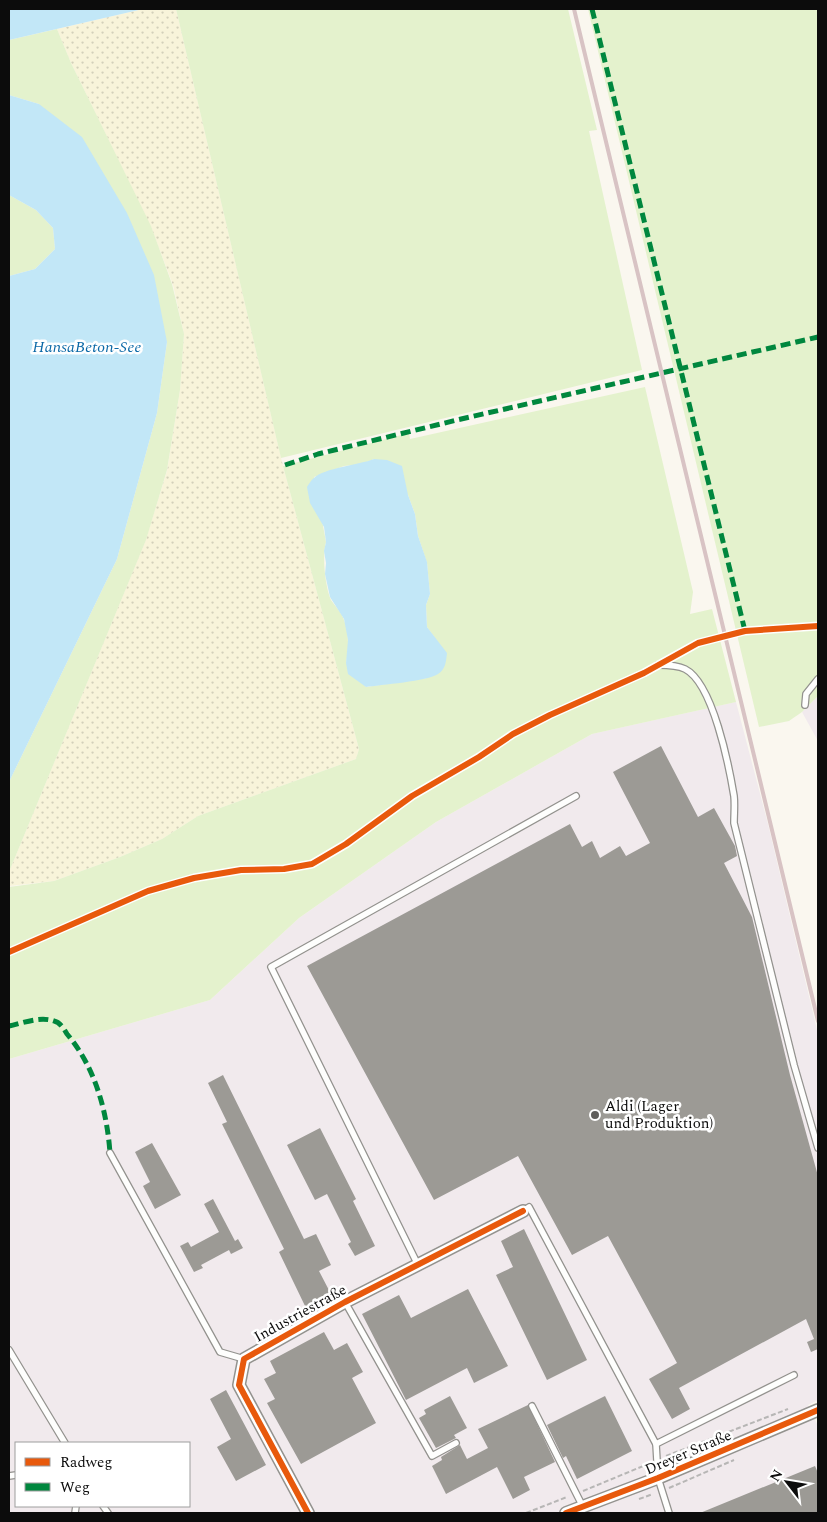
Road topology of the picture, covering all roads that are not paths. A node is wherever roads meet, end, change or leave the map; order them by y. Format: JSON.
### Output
{"nodes":[{"id":1,"x":658,"y":665,"type":"dead end"},
{"id":2,"x":818,"y":679,"type":"edge"},
{"id":3,"x":805,"y":705,"type":"dead end"},
{"id":4,"x":576,"y":796,"type":"dead end"},
{"id":5,"x":818,"y":1148,"type":"edge"},
{"id":6,"x":110,"y":1153,"type":"dead end"},
{"id":7,"x":522,"y":1211,"type":"joint"},
{"id":8,"x":418,"y":1265,"type":"junction"},
{"id":9,"x":345,"y":1302,"type":"junction"},
{"id":10,"x":9,"y":1350,"type":"edge"},
{"id":11,"x":244,"y":1358,"type":"junction"},
{"id":12,"x":794,"y":1375,"type":"dead end"},
{"id":13,"x":532,"y":1406,"type":"dead end"},
{"id":14,"x":818,"y":1410,"type":"edge"},
{"id":15,"x":64,"y":1442,"type":"edge"},
{"id":16,"x":456,"y":1443,"type":"dead end"},
{"id":17,"x":656,"y":1444,"type":"junction"},
{"id":18,"x":658,"y":1478,"type":"junction"},
{"id":19,"x":583,"y":1507,"type":"junction"},
{"id":20,"x":308,"y":1513,"type":"edge"},
{"id":21,"x":566,"y":1513,"type":"edge"},
{"id":22,"x":669,"y":1513,"type":"edge"}],
"edges":[{"from":1,"to":5,"type":"lane"},
{"from":2,"to":3,"type":"lane"},
{"from":4,"to":8,"type":"lane"},
{"from":6,"to":11,"type":"lane"},
{"from":7,"to":8,"type":"street","name":"Industriestraße"},
{"from":7,"to":17,"type":"lane"},
{"from":8,"to":9,"type":"street","name":"Industriestraße"},
{"from":9,"to":11,"type":"street","name":"Industriestraße"},
{"from":9,"to":16,"type":"lane"},
{"from":10,"to":15,"type":"lane"},
{"from":11,"to":20,"type":"street","name":"Industriestraße"},
{"from":12,"to":17,"type":"lane"},
{"from":13,"to":19,"type":"lane"},
{"from":14,"to":18,"type":"street","name":"Dreyer Straße"},
{"from":17,"to":18,"type":"lane"},
{"from":18,"to":19,"type":"street","name":"Dreyer Straße"},
{"from":18,"to":22,"type":"lane"},
{"from":19,"to":21,"type":"street","name":"Dreyer Straße"}]}
